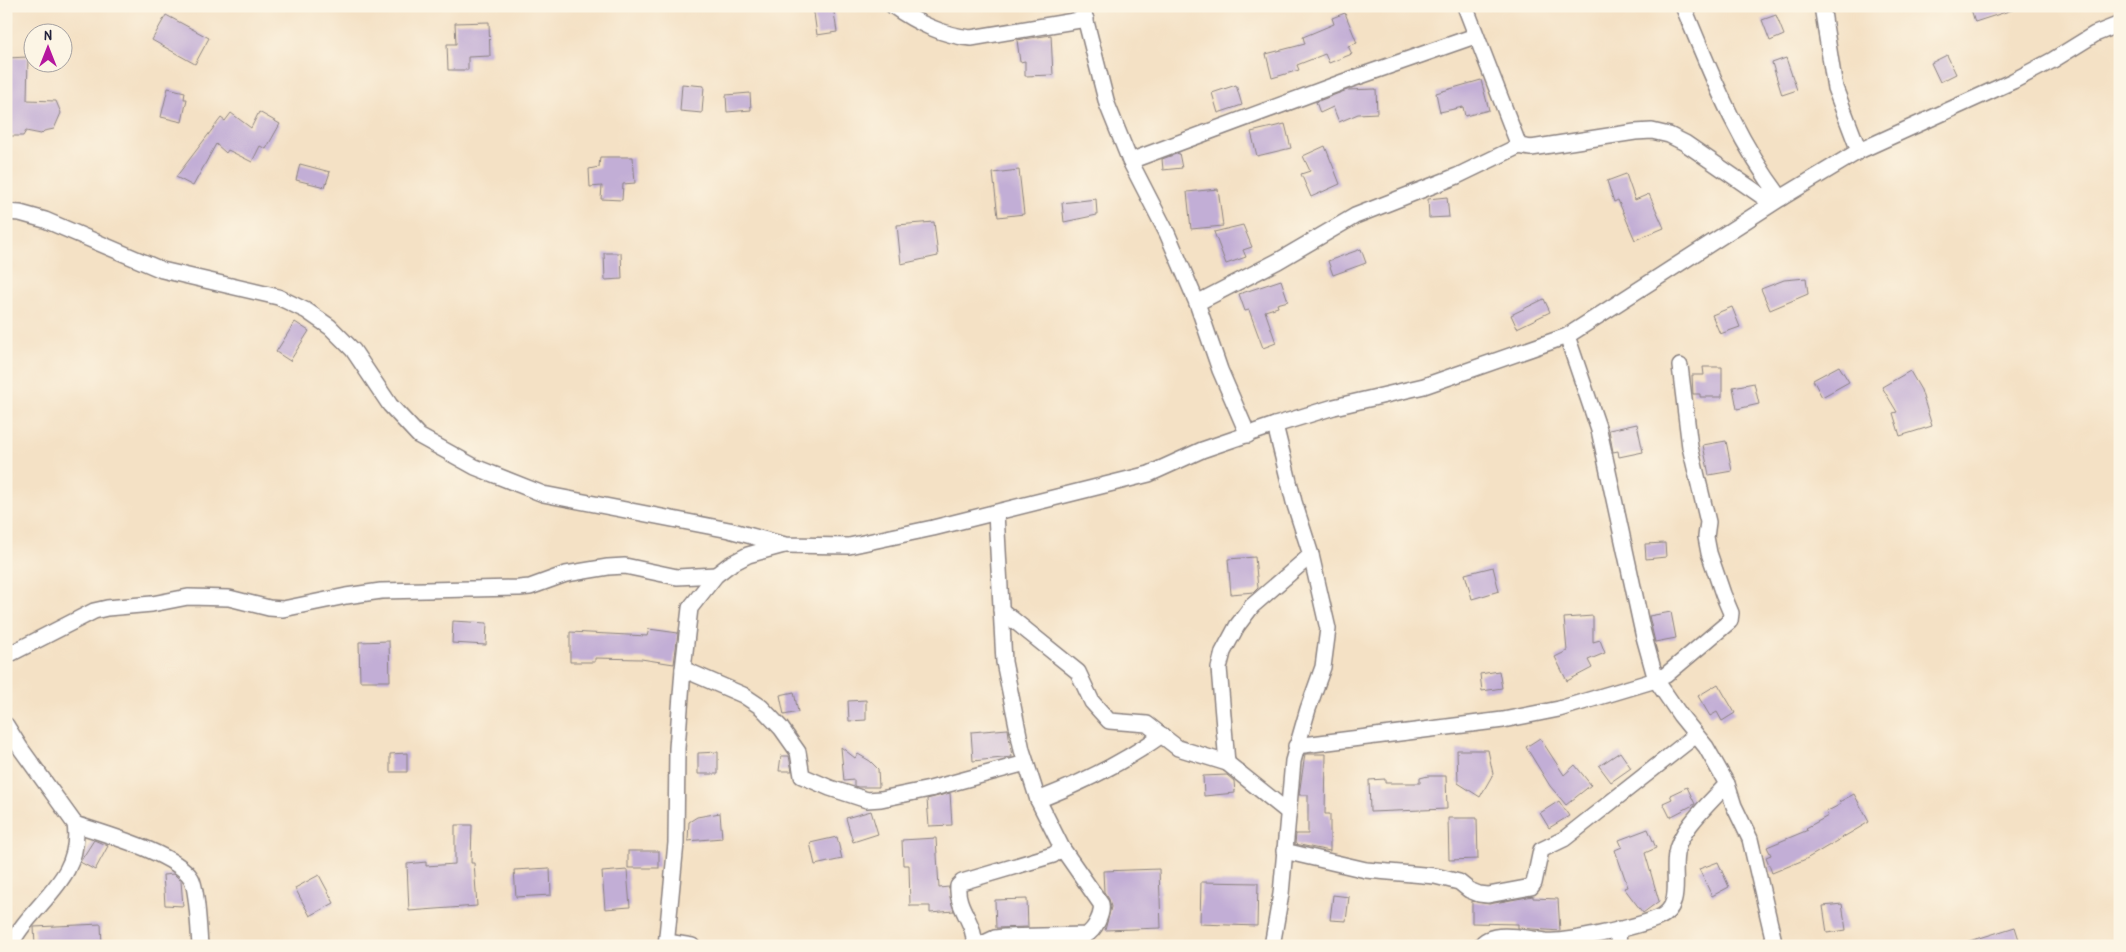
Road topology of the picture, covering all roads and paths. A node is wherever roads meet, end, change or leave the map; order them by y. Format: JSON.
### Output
{"nodes":[{"id":1,"x":893,"y":6,"type":"edge"},
{"id":2,"x":1098,"y":6,"type":"edge"},
{"id":3,"x":1465,"y":6,"type":"edge"},
{"id":4,"x":1683,"y":6,"type":"edge"},
{"id":5,"x":1822,"y":6,"type":"edge"},
{"id":6,"x":1084,"y":12,"type":"edge"},
{"id":7,"x":2120,"y":24,"type":"edge"},
{"id":8,"x":1475,"y":36,"type":"junction"},
{"id":9,"x":1519,"y":146,"type":"junction"},
{"id":10,"x":1859,"y":151,"type":"junction"},
{"id":11,"x":1130,"y":161,"type":"junction"},
{"id":12,"x":1776,"y":200,"type":"junction"},
{"id":13,"x":6,"y":212,"type":"edge"},
{"id":14,"x":1197,"y":303,"type":"junction"},
{"id":15,"x":1567,"y":336,"type":"junction"},
{"id":16,"x":1680,"y":366,"type":"dead end"},
{"id":17,"x":1275,"y":425,"type":"junction"},
{"id":18,"x":1248,"y":435,"type":"junction"},
{"id":19,"x":996,"y":513,"type":"junction"},
{"id":20,"x":785,"y":545,"type":"junction"},
{"id":21,"x":1310,"y":555,"type":"junction"},
{"id":22,"x":716,"y":575,"type":"junction"},
{"id":23,"x":1001,"y":610,"type":"junction"},
{"id":24,"x":6,"y":656,"type":"edge"},
{"id":25,"x":683,"y":669,"type":"junction"},
{"id":26,"x":1656,"y":680,"type":"junction"},
{"id":27,"x":6,"y":725,"type":"edge"},
{"id":28,"x":1162,"y":734,"type":"junction"},
{"id":29,"x":1696,"y":735,"type":"junction"},
{"id":30,"x":1296,"y":746,"type":"junction"},
{"id":31,"x":1026,"y":763,"type":"junction"},
{"id":32,"x":1227,"y":763,"type":"junction"},
{"id":33,"x":1727,"y":784,"type":"junction"},
{"id":34,"x":1038,"y":800,"type":"junction"},
{"id":35,"x":1288,"y":812,"type":"junction"},
{"id":36,"x":75,"y":824,"type":"junction"},
{"id":37,"x":1062,"y":848,"type":"junction"},
{"id":38,"x":1284,"y":850,"type":"junction"},
{"id":39,"x":1619,"y":929,"type":"junction"},
{"id":40,"x":667,"y":944,"type":"edge"},
{"id":41,"x":10,"y":946,"type":"edge"},
{"id":42,"x":200,"y":946,"type":"edge"},
{"id":43,"x":692,"y":946,"type":"edge"},
{"id":44,"x":974,"y":946,"type":"edge"},
{"id":45,"x":978,"y":946,"type":"edge"},
{"id":46,"x":1272,"y":946,"type":"edge"},
{"id":47,"x":1481,"y":946,"type":"edge"},
{"id":48,"x":1618,"y":946,"type":"edge"},
{"id":49,"x":1775,"y":946,"type":"edge"}],
"edges":[{"from":1,"to":6,"type":"street"},
{"from":2,"to":6,"type":"street"},
{"from":3,"to":8,"type":"street"},
{"from":4,"to":12,"type":"street"},
{"from":5,"to":10,"type":"street"},
{"from":6,"to":11,"type":"street"},
{"from":7,"to":10,"type":"street"},
{"from":8,"to":9,"type":"street"},
{"from":8,"to":11,"type":"street"},
{"from":9,"to":12,"type":"street"},
{"from":9,"to":14,"type":"street"},
{"from":10,"to":12,"type":"street"},
{"from":11,"to":14,"type":"street"},
{"from":12,"to":15,"type":"street"},
{"from":13,"to":20,"type":"street"},
{"from":14,"to":18,"type":"street"},
{"from":15,"to":17,"type":"street"},
{"from":15,"to":26,"type":"street"},
{"from":16,"to":26,"type":"street"},
{"from":17,"to":18,"type":"street"},
{"from":17,"to":21,"type":"street"},
{"from":18,"to":19,"type":"street"},
{"from":19,"to":20,"type":"street"},
{"from":19,"to":23,"type":"street"},
{"from":20,"to":22,"type":"street"},
{"from":21,"to":30,"type":"street"},
{"from":21,"to":32,"type":"street"},
{"from":22,"to":24,"type":"street"},
{"from":22,"to":25,"type":"street"},
{"from":23,"to":28,"type":"street"},
{"from":23,"to":31,"type":"street"},
{"from":25,"to":31,"type":"street"},
{"from":25,"to":40,"type":"street"},
{"from":26,"to":29,"type":"street"},
{"from":26,"to":30,"type":"street"},
{"from":27,"to":36,"type":"street"},
{"from":28,"to":32,"type":"street"},
{"from":28,"to":34,"type":"street"},
{"from":29,"to":33,"type":"street"},
{"from":29,"to":38,"type":"street"},
{"from":30,"to":35,"type":"street"},
{"from":31,"to":34,"type":"street"},
{"from":32,"to":35,"type":"street"},
{"from":33,"to":39,"type":"street"},
{"from":33,"to":49,"type":"street"},
{"from":34,"to":37,"type":"street"},
{"from":35,"to":38,"type":"street"},
{"from":36,"to":41,"type":"street"},
{"from":36,"to":42,"type":"street"},
{"from":37,"to":44,"type":"street"},
{"from":37,"to":45,"type":"street"},
{"from":38,"to":46,"type":"street"},
{"from":39,"to":47,"type":"street"},
{"from":39,"to":48,"type":"street"},
{"from":40,"to":43,"type":"street"}]}
